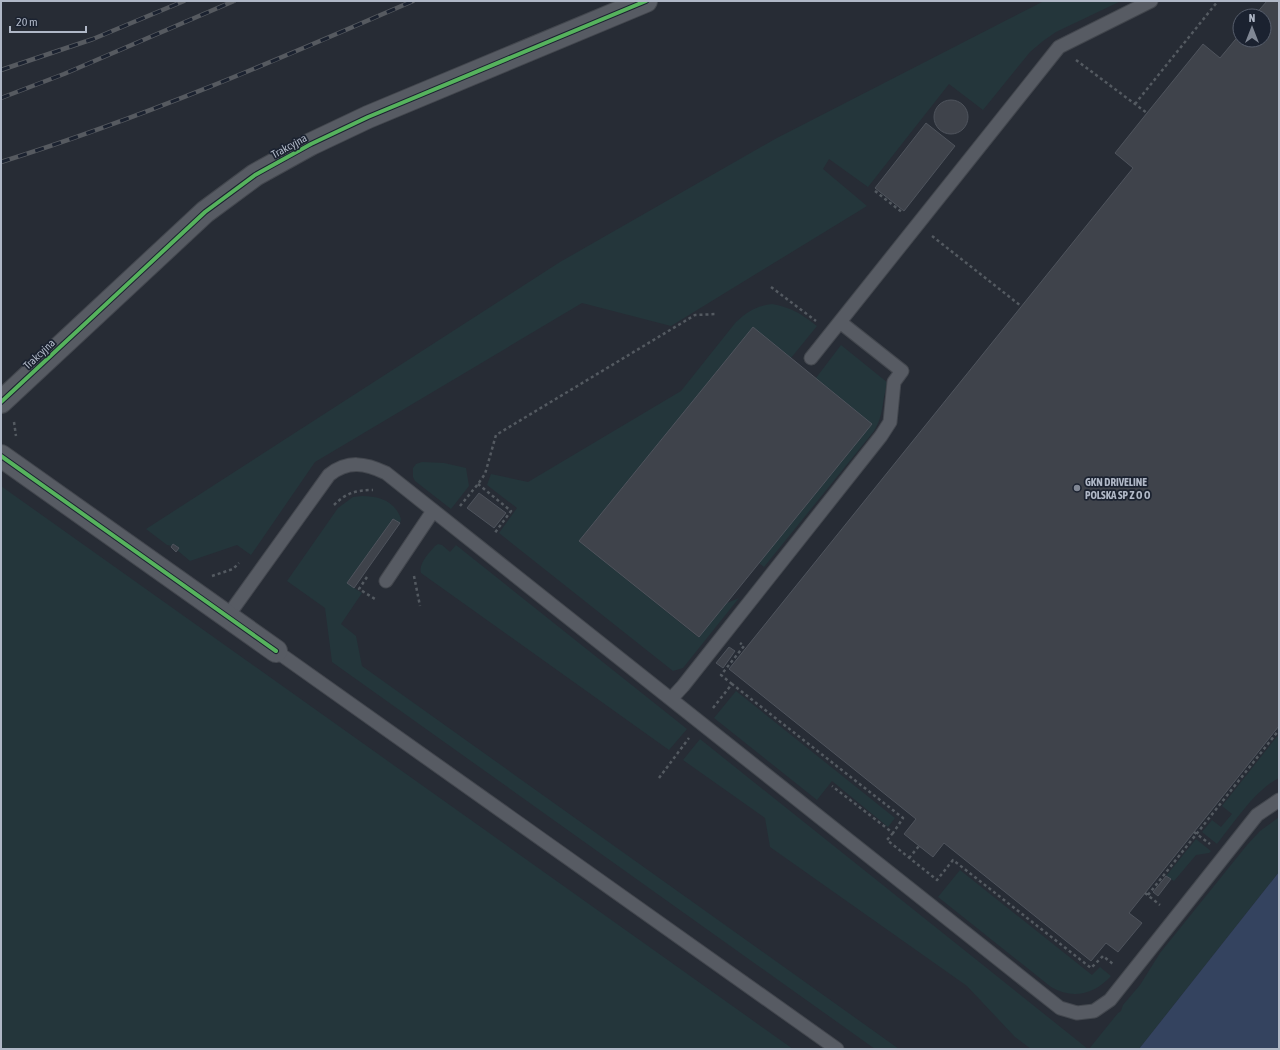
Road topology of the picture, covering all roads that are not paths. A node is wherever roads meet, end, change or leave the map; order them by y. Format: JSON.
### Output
{"nodes":[{"id":1,"x":646,"y":1,"type":"edge"},
{"id":2,"x":1151,"y":1,"type":"edge"},
{"id":3,"x":840,"y":322,"type":"junction"},
{"id":4,"x":811,"y":358,"type":"dead end"},
{"id":5,"x":1,"y":402,"type":"edge"},
{"id":6,"x":1,"y":456,"type":"edge"},
{"id":7,"x":433,"y":510,"type":"junction"},
{"id":8,"x":386,"y":581,"type":"dead end"},
{"id":9,"x":227,"y":617,"type":"junction"},
{"id":10,"x":276,"y":652,"type":"joint"},
{"id":11,"x":671,"y":699,"type":"junction"},
{"id":12,"x":1279,"y":800,"type":"edge"},
{"id":13,"x":837,"y":1049,"type":"edge"}],
"edges":[{"from":1,"to":5,"type":"street","name":"Trakcyjna"},
{"from":2,"to":3,"type":"lane"},
{"from":3,"to":4,"type":"lane"},
{"from":3,"to":11,"type":"lane"},
{"from":6,"to":9,"type":"street"},
{"from":7,"to":8,"type":"lane"},
{"from":7,"to":9,"type":"lane"},
{"from":7,"to":11,"type":"lane"},
{"from":9,"to":10,"type":"street"},
{"from":10,"to":13,"type":"lane"},
{"from":11,"to":12,"type":"lane"}]}
